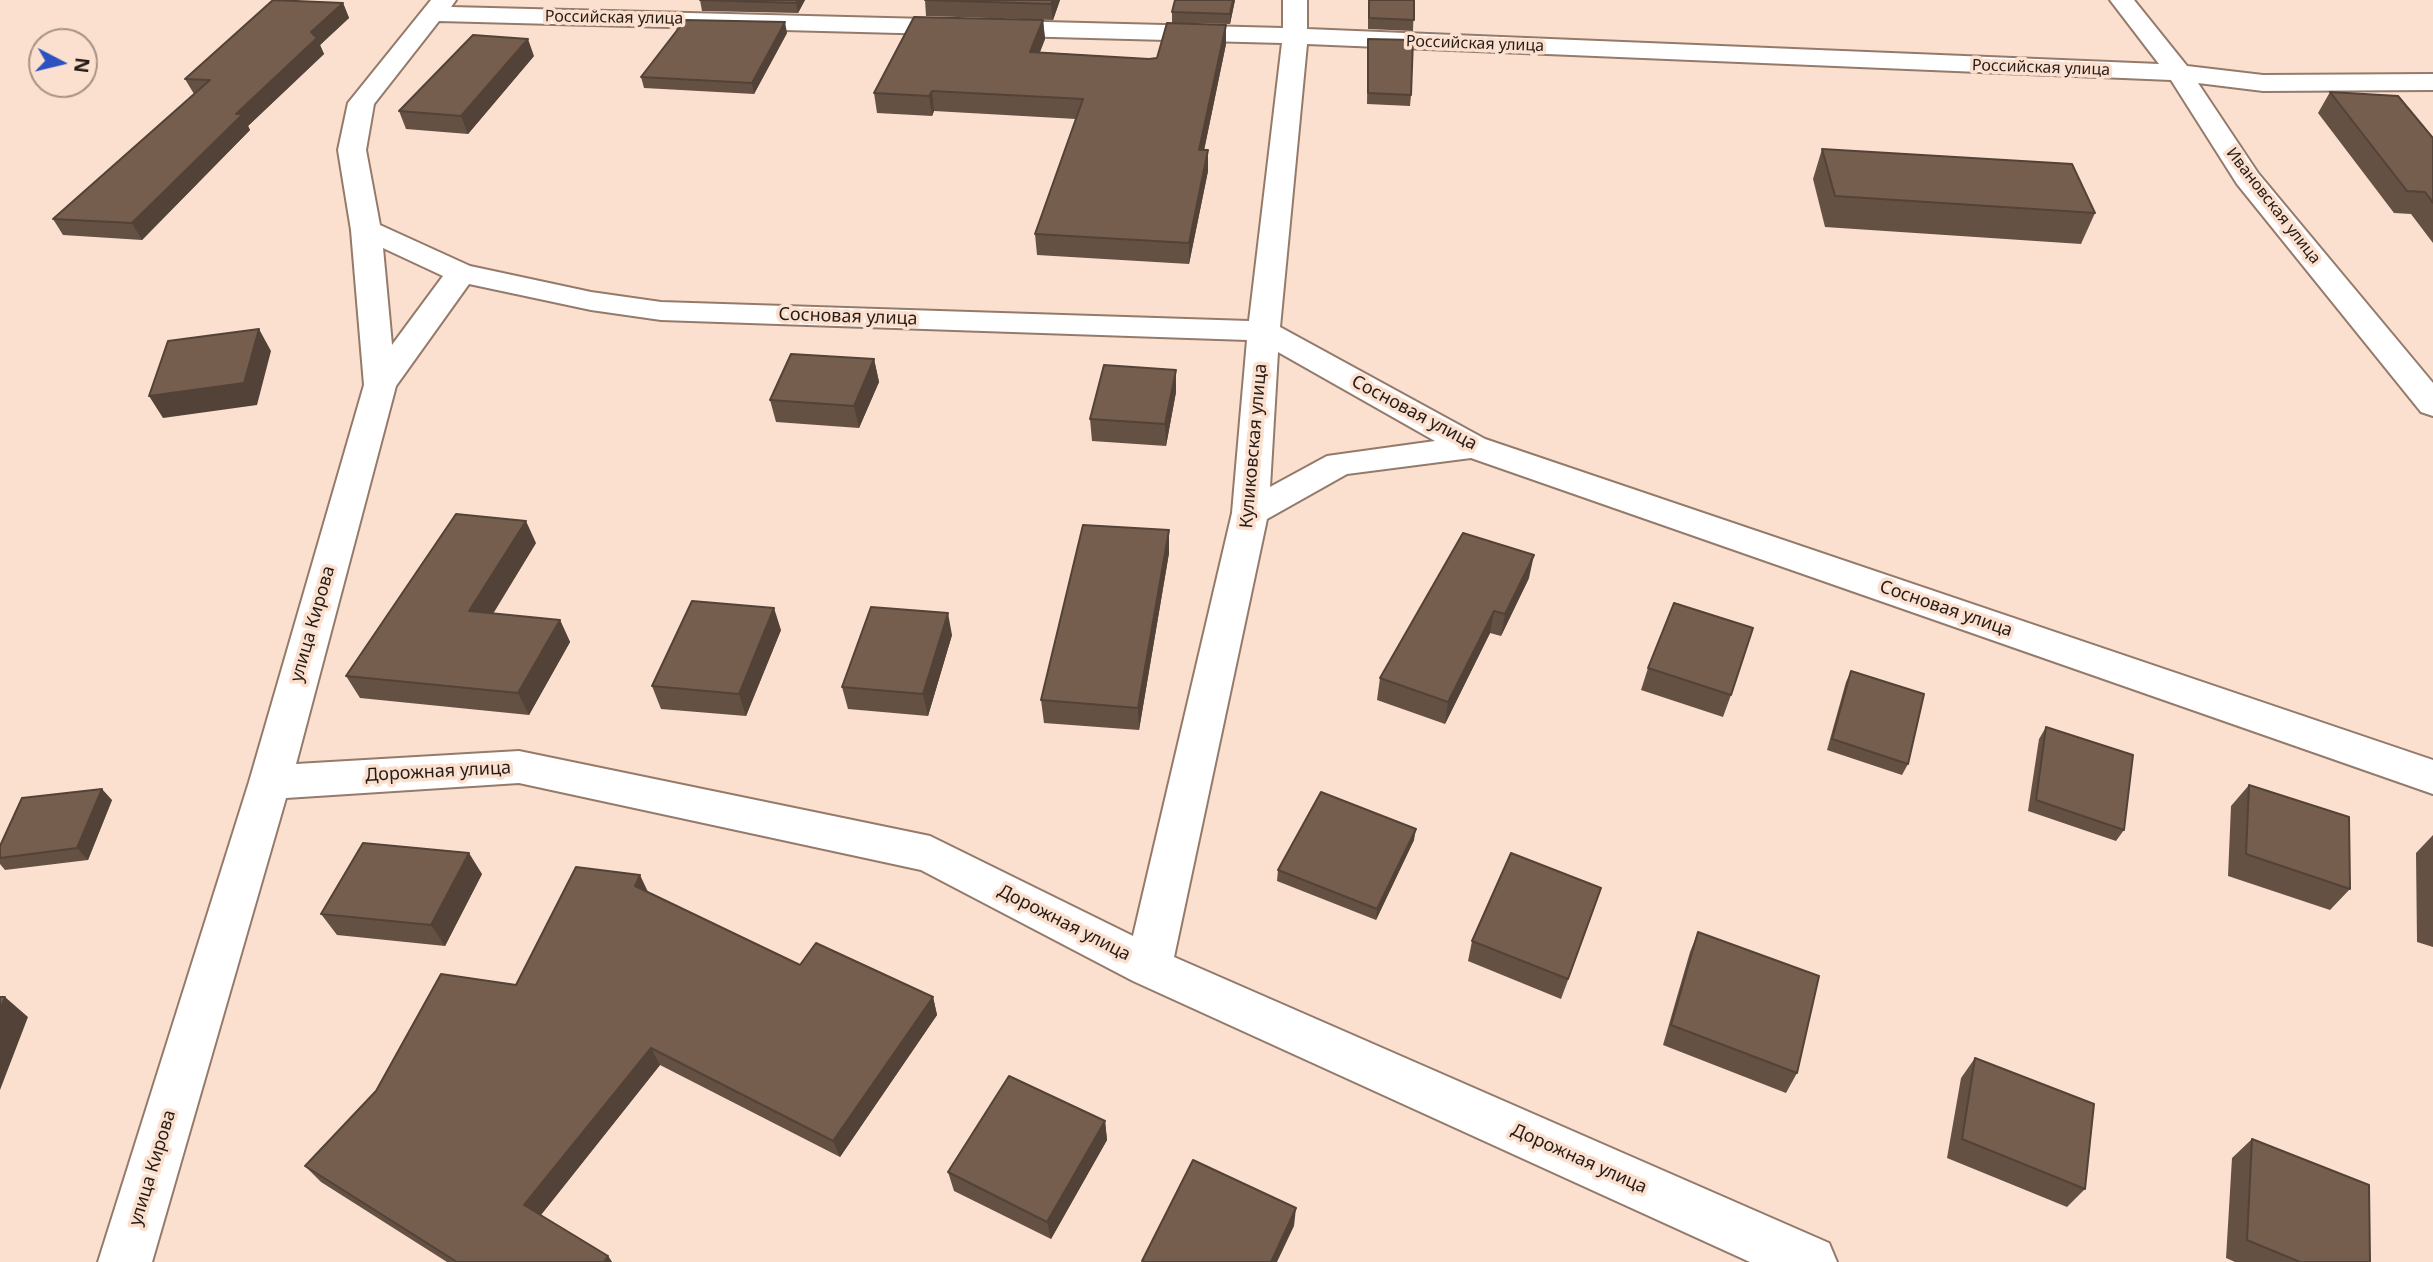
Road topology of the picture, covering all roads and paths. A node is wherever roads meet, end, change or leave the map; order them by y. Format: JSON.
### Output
{"nodes":[{"id":1,"x":1295,"y":0,"type":"edge"},
{"id":2,"x":2122,"y":0,"type":"edge"},
{"id":3,"x":438,"y":7,"type":"edge"},
{"id":4,"x":1294,"y":36,"type":"junction"},
{"id":5,"x":2179,"y":73,"type":"junction"},
{"id":6,"x":2433,"y":82,"type":"edge"},
{"id":7,"x":366,"y":230,"type":"junction"},
{"id":8,"x":461,"y":273,"type":"junction"},
{"id":9,"x":1264,"y":331,"type":"junction"},
{"id":10,"x":380,"y":385,"type":"junction"},
{"id":11,"x":2433,"y":405,"type":"edge"},
{"id":12,"x":1473,"y":447,"type":"junction"},
{"id":13,"x":1250,"y":513,"type":"junction"},
{"id":14,"x":2433,"y":777,"type":"edge"},
{"id":15,"x":270,"y":782,"type":"junction"},
{"id":16,"x":1149,"y":967,"type":"junction"},
{"id":17,"x":125,"y":1262,"type":"edge"},
{"id":18,"x":1810,"y":1262,"type":"edge"}],
"edges":[{"from":1,"to":4,"type":"street","name":"Куликовская улица"},
{"from":2,"to":5,"type":"street","name":"Ивановская улица"},
{"from":3,"to":4,"type":"street","name":"Российская улица"},
{"from":3,"to":7,"type":"street","name":"улица Кирова"},
{"from":4,"to":5,"type":"street","name":"Российская улица"},
{"from":4,"to":9,"type":"street","name":"Куликовская улица"},
{"from":5,"to":6,"type":"street","name":"Российская улица"},
{"from":5,"to":11,"type":"street","name":"Ивановская улица"},
{"from":7,"to":8,"type":"street","name":"Сосновая улица"},
{"from":7,"to":10,"type":"street","name":"улица Кирова"},
{"from":8,"to":9,"type":"street","name":"Сосновая улица"},
{"from":8,"to":10,"type":"street"},
{"from":9,"to":12,"type":"street","name":"Сосновая улица"},
{"from":9,"to":13,"type":"street","name":"Куликовская улица"},
{"from":10,"to":15,"type":"street","name":"улица Кирова"},
{"from":12,"to":13,"type":"street"},
{"from":12,"to":14,"type":"street","name":"Сосновая улица"},
{"from":13,"to":16,"type":"street","name":"Куликовская улица"},
{"from":15,"to":16,"type":"street","name":"Дорожная улица"},
{"from":15,"to":17,"type":"street","name":"улица Кирова"},
{"from":16,"to":18,"type":"street","name":"Дорожная улица"}]}
